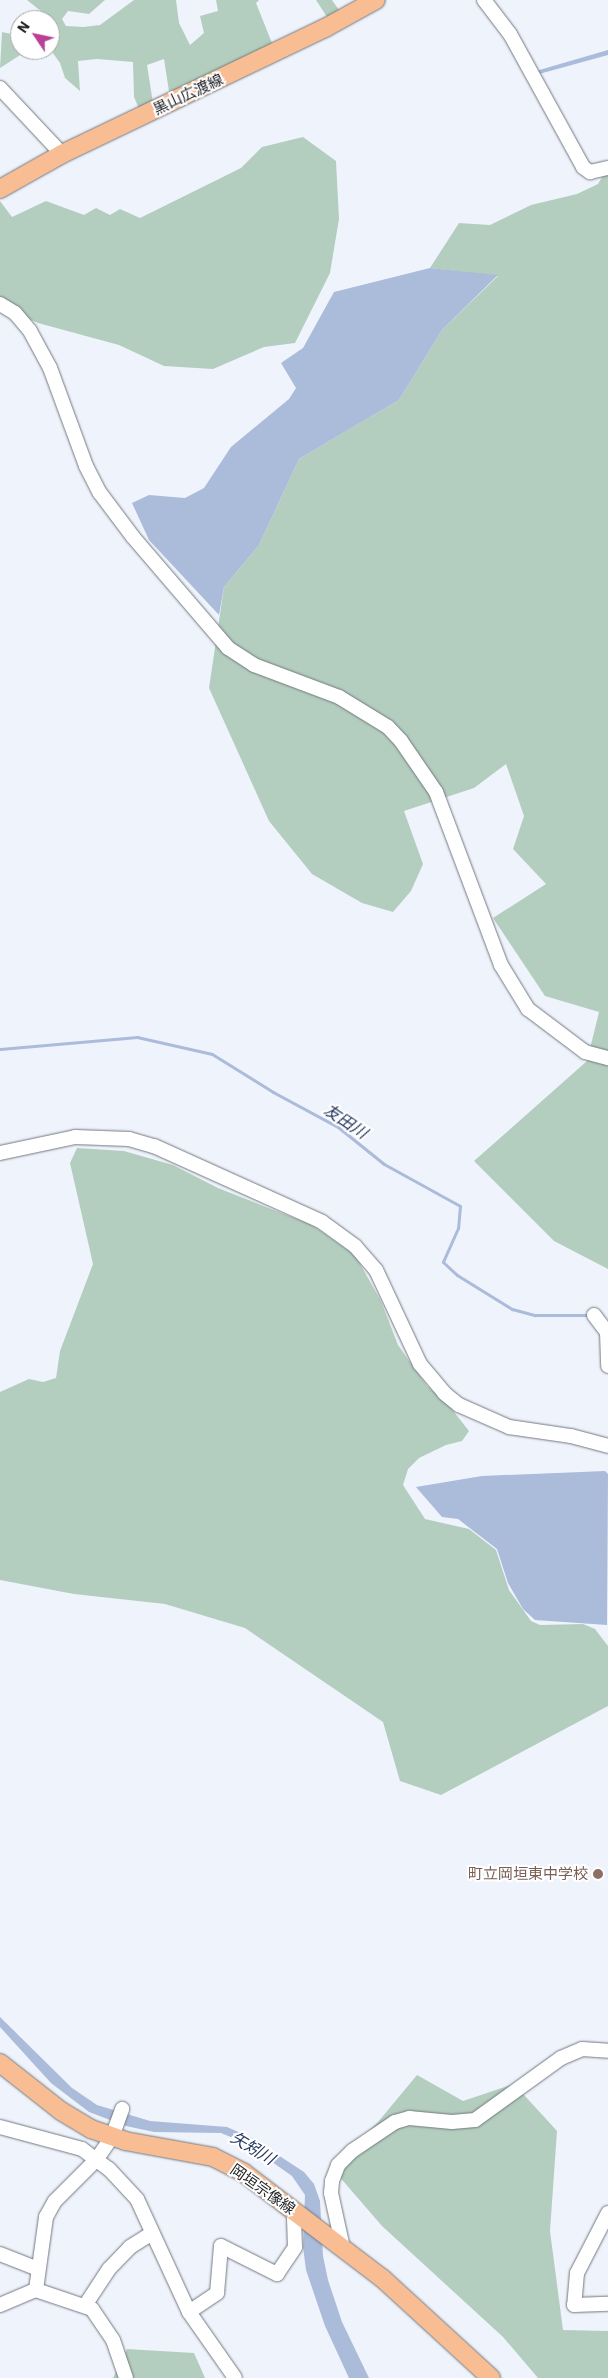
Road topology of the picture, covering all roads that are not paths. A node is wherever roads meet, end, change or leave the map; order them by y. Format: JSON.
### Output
{"nodes":[{"id":1,"x":376,"y":0,"type":"edge"},
{"id":2,"x":484,"y":0,"type":"edge"},
{"id":3,"x":0,"y":88,"type":"edge"},
{"id":4,"x":62,"y":154,"type":"junction"},
{"id":5,"x":608,"y":168,"type":"edge"},
{"id":6,"x":0,"y":189,"type":"edge"},
{"id":7,"x":0,"y":304,"type":"edge"},
{"id":8,"x":608,"y":1058,"type":"edge"},
{"id":9,"x":0,"y":1153,"type":"edge"},
{"id":10,"x":594,"y":1315,"type":"dead end"},
{"id":11,"x":608,"y":1366,"type":"edge"},
{"id":12,"x":608,"y":1446,"type":"edge"},
{"id":13,"x":608,"y":2051,"type":"edge"},
{"id":14,"x":0,"y":2063,"type":"edge"},
{"id":15,"x":122,"y":2109,"type":"dead end"},
{"id":16,"x":0,"y":2127,"type":"edge"},
{"id":17,"x":112,"y":2137,"type":"junction"},
{"id":18,"x":96,"y":2160,"type":"junction"},
{"id":19,"x":297,"y":2213,"type":"junction"},
{"id":20,"x":608,"y":2213,"type":"edge"},
{"id":21,"x":151,"y":2234,"type":"junction"},
{"id":22,"x":343,"y":2248,"type":"junction"},
{"id":23,"x":0,"y":2254,"type":"edge"},
{"id":24,"x":38,"y":2269,"type":"junction"},
{"id":25,"x":36,"y":2290,"type":"junction"},
{"id":26,"x":86,"y":2304,"type":"junction"},
{"id":27,"x":608,"y":2304,"type":"edge"},
{"id":28,"x":0,"y":2305,"type":"edge"},
{"id":29,"x":189,"y":2312,"type":"junction"},
{"id":30,"x":126,"y":2378,"type":"edge"},
{"id":31,"x":235,"y":2378,"type":"edge"},
{"id":32,"x":491,"y":2378,"type":"edge"}],
"edges":[{"from":1,"to":4,"type":"main road","name":"黒山広渡線"},
{"from":2,"to":5,"type":"street"},
{"from":3,"to":4,"type":"street"},
{"from":4,"to":6,"type":"main road","name":"黒山広渡線"},
{"from":7,"to":8,"type":"street"},
{"from":9,"to":12,"type":"street"},
{"from":10,"to":11,"type":"street"},
{"from":13,"to":22,"type":"street"},
{"from":14,"to":17,"type":"main road","name":"岡垣宗像線"},
{"from":15,"to":17,"type":"street"},
{"from":16,"to":18,"type":"street"},
{"from":17,"to":18,"type":"street"},
{"from":17,"to":19,"type":"main road","name":"岡垣宗像線"},
{"from":18,"to":21,"type":"street"},
{"from":18,"to":24,"type":"street"},
{"from":19,"to":22,"type":"main road","name":"岡垣宗像線"},
{"from":19,"to":29,"type":"street"},
{"from":20,"to":27,"type":"street"},
{"from":21,"to":26,"type":"street"},
{"from":21,"to":29,"type":"street"},
{"from":22,"to":32,"type":"main road","name":"岡垣宗像線"},
{"from":23,"to":24,"type":"street"},
{"from":24,"to":25,"type":"street"},
{"from":25,"to":26,"type":"street"},
{"from":25,"to":28,"type":"street"},
{"from":26,"to":30,"type":"street"},
{"from":29,"to":31,"type":"street"}]}
